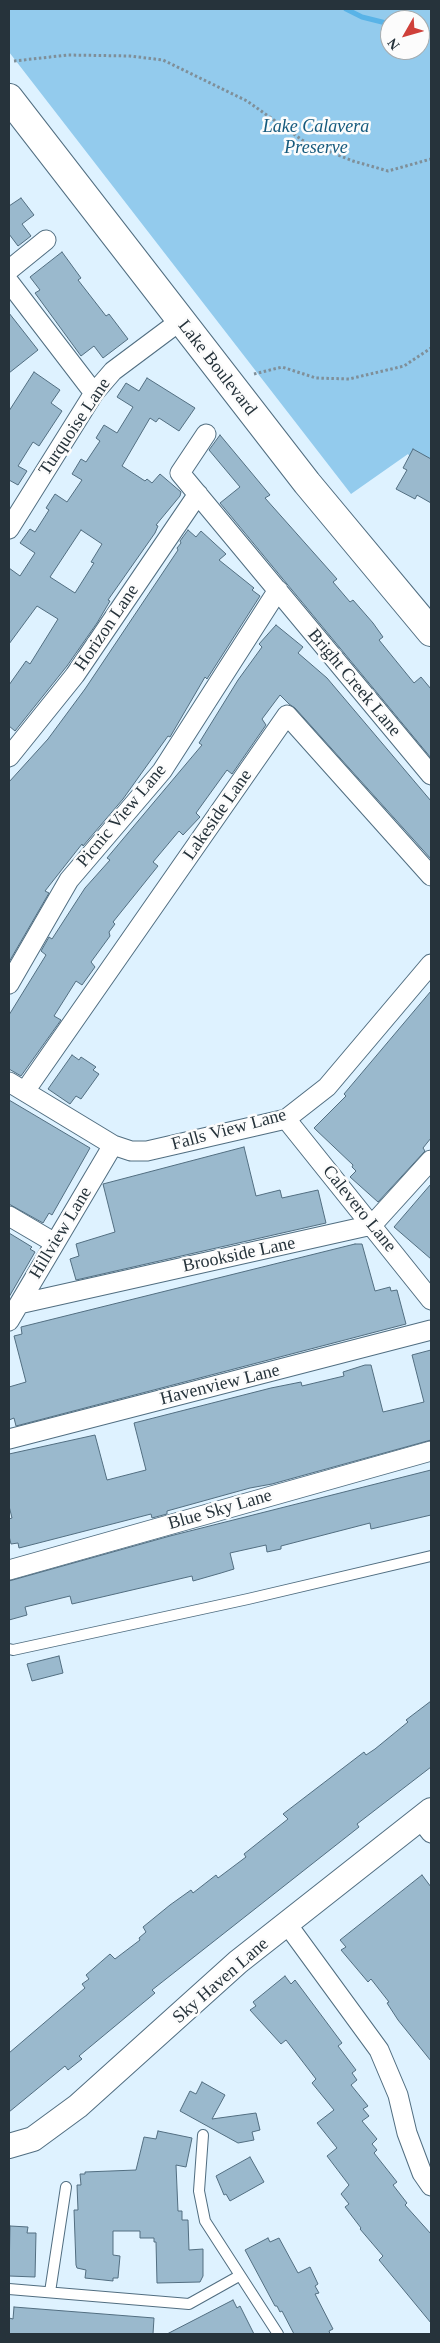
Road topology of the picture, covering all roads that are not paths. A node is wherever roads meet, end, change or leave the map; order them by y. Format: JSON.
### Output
{"nodes":[{"id":1,"x":13,"y":113,"type":"edge"},
{"id":2,"x":46,"y":240,"type":"dead end"},
{"id":3,"x":9,"y":270,"type":"edge"},
{"id":4,"x":9,"y":282,"type":"edge"},
{"id":5,"x":180,"y":321,"type":"junction"},
{"id":6,"x":94,"y":393,"type":"junction"},
{"id":7,"x":206,"y":434,"type":"dead end"},
{"id":8,"x":198,"y":494,"type":"junction"},
{"id":9,"x":9,"y":528,"type":"edge"},
{"id":10,"x":278,"y":590,"type":"junction"},
{"id":11,"x":431,"y":632,"type":"edge"},
{"id":12,"x":9,"y":757,"type":"edge"},
{"id":13,"x":431,"y":775,"type":"edge"},
{"id":14,"x":431,"y":876,"type":"edge"},
{"id":15,"x":431,"y":964,"type":"edge"},
{"id":16,"x":9,"y":984,"type":"edge"},
{"id":17,"x":17,"y":1087,"type":"edge"},
{"id":18,"x":286,"y":1119,"type":"junction"},
{"id":19,"x":113,"y":1145,"type":"junction"},
{"id":20,"x":431,"y":1160,"type":"edge"},
{"id":21,"x":9,"y":1216,"type":"edge"},
{"id":22,"x":372,"y":1225,"type":"junction"},
{"id":23,"x":55,"y":1243,"type":"junction"},
{"id":24,"x":431,"y":1300,"type":"edge"},
{"id":25,"x":19,"y":1304,"type":"junction"},
{"id":26,"x":9,"y":1321,"type":"edge"},
{"id":27,"x":431,"y":1330,"type":"edge"},
{"id":28,"x":9,"y":1439,"type":"edge"},
{"id":29,"x":431,"y":1451,"type":"edge"},
{"id":30,"x":431,"y":1556,"type":"edge"},
{"id":31,"x":9,"y":1570,"type":"edge"},
{"id":32,"x":9,"y":1649,"type":"edge"},
{"id":33,"x":427,"y":1821,"type":"edge"},
{"id":34,"x":287,"y":1924,"type":"junction"},
{"id":35,"x":203,"y":2135,"type":"dead end"},
{"id":36,"x":9,"y":2146,"type":"edge"},
{"id":37,"x":431,"y":2186,"type":"edge"},
{"id":38,"x":66,"y":2187,"type":"dead end"},
{"id":39,"x":239,"y":2276,"type":"junction"},
{"id":40,"x":9,"y":2289,"type":"edge"},
{"id":41,"x":50,"y":2292,"type":"junction"},
{"id":42,"x":278,"y":2334,"type":"edge"}],
"edges":[{"from":1,"to":5,"type":"main road","name":"Lake Boulevard"},
{"from":2,"to":3,"type":"street"},
{"from":4,"to":6,"type":"street"},
{"from":5,"to":6,"type":"street","name":"Turquoise Lane"},
{"from":5,"to":11,"type":"main road","name":"Lake Boulevard"},
{"from":6,"to":9,"type":"street","name":"Turquoise Lane"},
{"from":7,"to":8,"type":"street","name":"Bright Creek Lane"},
{"from":8,"to":10,"type":"street","name":"Bright Creek Lane"},
{"from":8,"to":12,"type":"street","name":"Horizon Lane"},
{"from":10,"to":13,"type":"street","name":"Bright Creek Lane"},
{"from":10,"to":16,"type":"street","name":"Picnic View Lane"},
{"from":14,"to":17,"type":"street","name":"Lakeside Lane"},
{"from":15,"to":18,"type":"street","name":"Falls View Lane"},
{"from":17,"to":19,"type":"street","name":"Falls View Lane"},
{"from":18,"to":19,"type":"street","name":"Falls View Lane"},
{"from":18,"to":22,"type":"street","name":"Calevero Lane"},
{"from":19,"to":23,"type":"street","name":"Hillview Lane"},
{"from":20,"to":22,"type":"street"},
{"from":21,"to":23,"type":"street"},
{"from":22,"to":24,"type":"street","name":"Calevero Lane"},
{"from":22,"to":25,"type":"street","name":"Brookside Lane"},
{"from":23,"to":25,"type":"street","name":"Hillview Lane"},
{"from":25,"to":26,"type":"street","name":"Hillview Lane"},
{"from":27,"to":28,"type":"street","name":"Havenview Lane"},
{"from":29,"to":31,"type":"street","name":"Blue Sky Lane"},
{"from":30,"to":32,"type":"lane"},
{"from":33,"to":34,"type":"street","name":"Sky Haven Lane"},
{"from":34,"to":36,"type":"street","name":"Sky Haven Lane"},
{"from":34,"to":37,"type":"street"},
{"from":35,"to":39,"type":"lane"},
{"from":38,"to":41,"type":"lane"},
{"from":39,"to":41,"type":"lane"},
{"from":39,"to":42,"type":"lane"},
{"from":40,"to":41,"type":"lane"}]}
